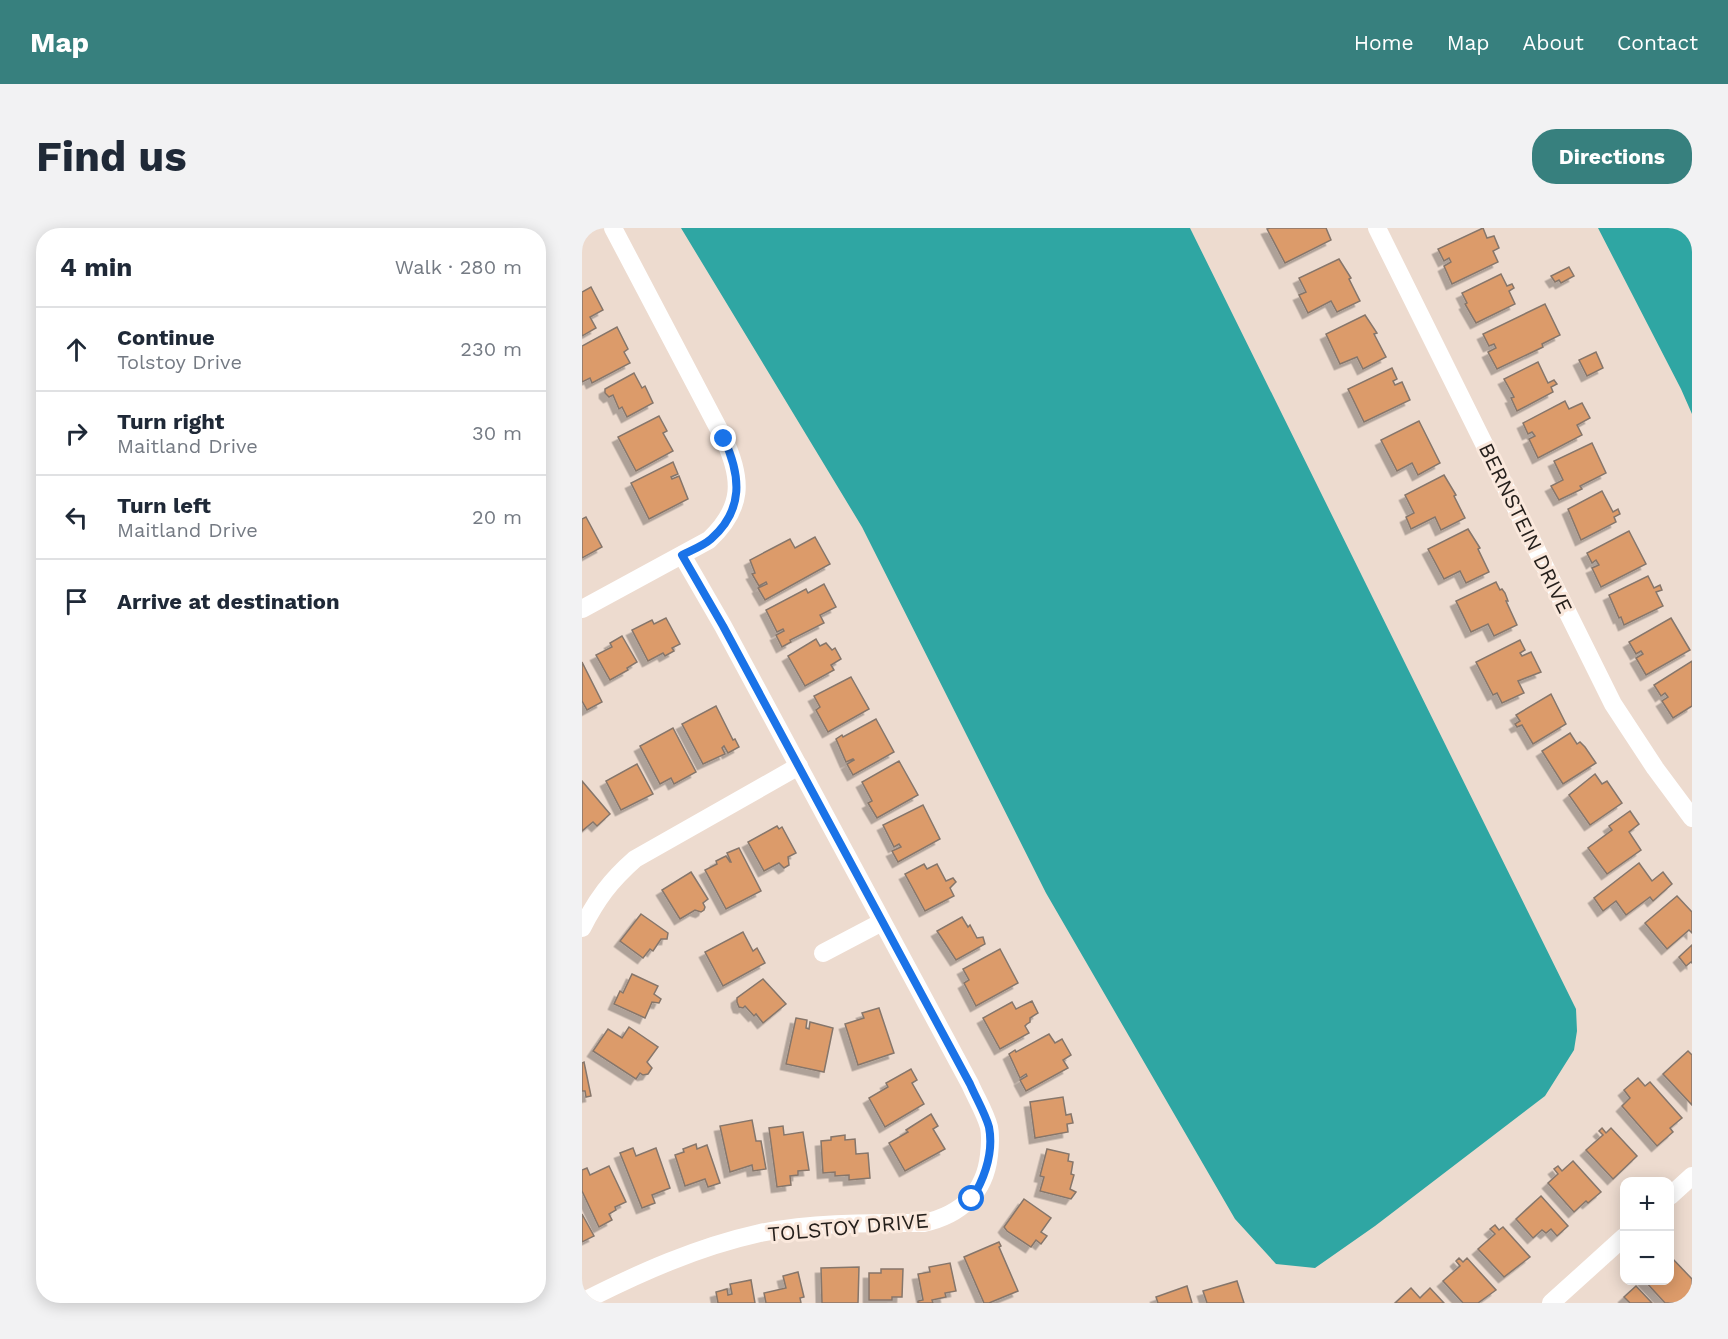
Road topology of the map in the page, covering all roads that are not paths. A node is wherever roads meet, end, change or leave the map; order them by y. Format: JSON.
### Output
{"nodes":[{"id":1,"x":613,"y":228,"type":"edge"},
{"id":2,"x":1377,"y":228,"type":"edge"},
{"id":3,"x":682,"y":555,"type":"junction"},
{"id":4,"x":582,"y":609,"type":"edge"},
{"id":5,"x":799,"y":766,"type":"junction"},
{"id":6,"x":1692,"y":818,"type":"edge"},
{"id":7,"x":882,"y":922,"type":"junction"},
{"id":8,"x":582,"y":928,"type":"edge"},
{"id":9,"x":823,"y":953,"type":"dead end"},
{"id":10,"x":1692,"y":1176,"type":"edge"},
{"id":11,"x":1674,"y":1192,"type":"edge"},
{"id":12,"x":1620,"y":1241,"type":"edge"},
{"id":13,"x":582,"y":1302,"type":"edge"},
{"id":14,"x":1551,"y":1303,"type":"edge"}],
"edges":[{"from":1,"to":3,"type":"street"},
{"from":2,"to":6,"type":"street","name":"BERNSTEIN DRIVE"},
{"from":3,"to":4,"type":"street"},
{"from":3,"to":5,"type":"street","name":"TOLSTOY DRIVE"},
{"from":5,"to":7,"type":"street","name":"TOLSTOY DRIVE"},
{"from":5,"to":8,"type":"street"},
{"from":7,"to":9,"type":"street"},
{"from":7,"to":13,"type":"street","name":"TOLSTOY DRIVE"},
{"from":10,"to":11,"type":"street"},
{"from":12,"to":14,"type":"street"}]}
